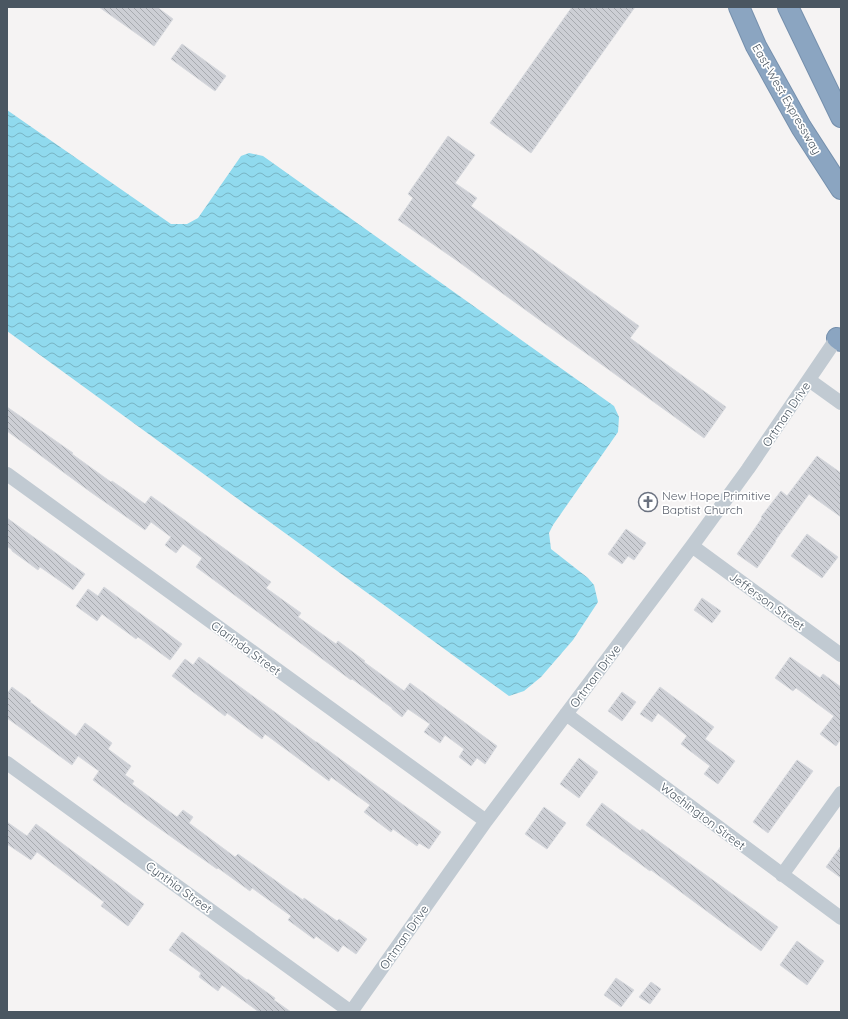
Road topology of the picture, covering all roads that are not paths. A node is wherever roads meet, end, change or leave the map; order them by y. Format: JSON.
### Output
{"nodes":[{"id":1,"x":739,"y":7,"type":"edge"},
{"id":2,"x":788,"y":7,"type":"edge"},
{"id":3,"x":841,"y":117,"type":"edge"},
{"id":4,"x":841,"y":189,"type":"edge"},
{"id":5,"x":839,"y":340,"type":"edge"},
{"id":6,"x":809,"y":380,"type":"junction"},
{"id":7,"x":841,"y":403,"type":"edge"},
{"id":8,"x":7,"y":474,"type":"edge"},
{"id":9,"x":692,"y":546,"type":"junction"},
{"id":10,"x":841,"y":655,"type":"edge"},
{"id":11,"x":566,"y":714,"type":"junction"},
{"id":12,"x":7,"y":763,"type":"edge"},
{"id":13,"x":841,"y":793,"type":"edge"},
{"id":14,"x":486,"y":821,"type":"junction"},
{"id":15,"x":782,"y":875,"type":"junction"},
{"id":16,"x":841,"y":918,"type":"edge"},
{"id":17,"x":351,"y":1012,"type":"edge"}],
"edges":[{"from":1,"to":4,"type":"highway","name":"East-West Expressway"},
{"from":2,"to":3,"type":"highway"},
{"from":5,"to":6,"type":"street","name":"Ortman Drive"},
{"from":6,"to":7,"type":"street"},
{"from":6,"to":9,"type":"street","name":"Ortman Drive"},
{"from":8,"to":14,"type":"street","name":"Clarinda Street"},
{"from":9,"to":10,"type":"street","name":"Jefferson Street"},
{"from":9,"to":11,"type":"street","name":"Ortman Drive"},
{"from":11,"to":14,"type":"street","name":"Ortman Drive"},
{"from":11,"to":15,"type":"street","name":"Washington Street"},
{"from":12,"to":17,"type":"street","name":"Cynthia Street"},
{"from":13,"to":15,"type":"street"},
{"from":14,"to":17,"type":"street","name":"Ortman Drive"},
{"from":15,"to":16,"type":"street","name":"Washington Street"}]}
